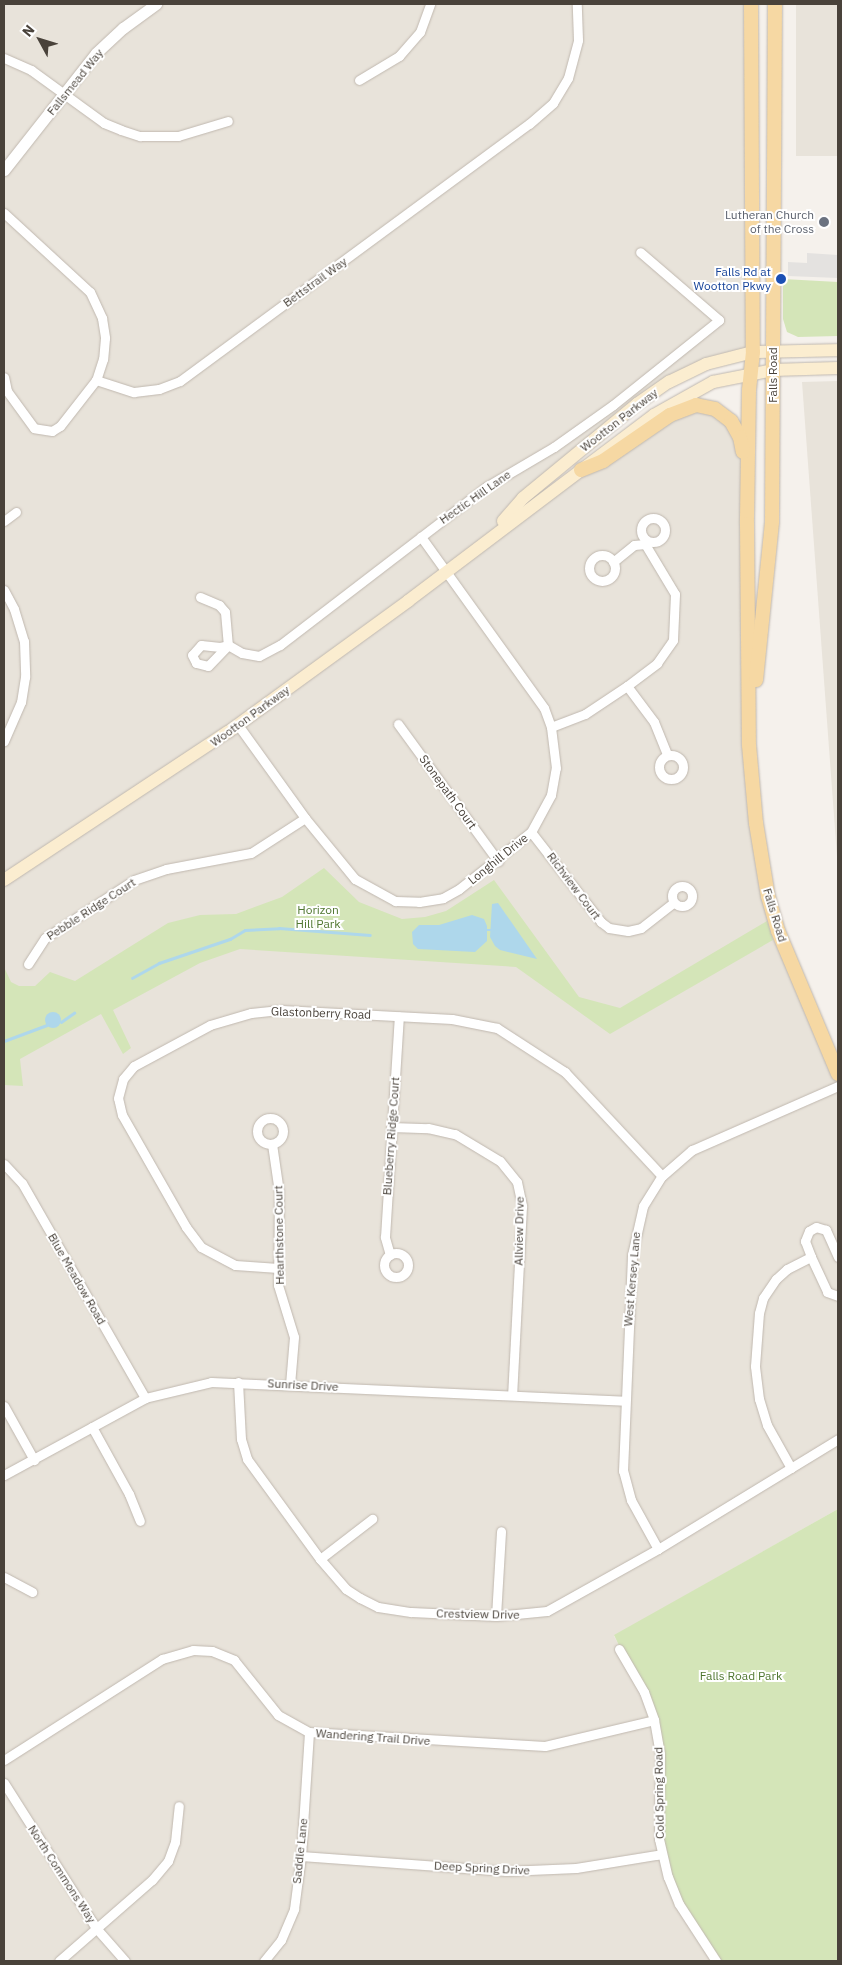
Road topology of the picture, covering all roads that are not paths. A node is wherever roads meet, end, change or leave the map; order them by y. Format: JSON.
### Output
{"nodes":[{"id":1,"x":156,"y":4,"type":"edge"},
{"id":2,"x":430,"y":4,"type":"edge"},
{"id":3,"x":577,"y":4,"type":"edge"},
{"id":4,"x":751,"y":4,"type":"edge"},
{"id":5,"x":775,"y":4,"type":"edge"},
{"id":6,"x":4,"y":58,"type":"edge"},
{"id":7,"x":359,"y":80,"type":"dead end"},
{"id":8,"x":64,"y":94,"type":"junction"},
{"id":9,"x":228,"y":121,"type":"dead end"},
{"id":10,"x":4,"y":170,"type":"edge"},
{"id":11,"x":4,"y":213,"type":"edge"},
{"id":12,"x":640,"y":252,"type":"dead end"},
{"id":13,"x":838,"y":350,"type":"edge"},
{"id":14,"x":773,"y":351,"type":"junction"},
{"id":15,"x":753,"y":352,"type":"junction"},
{"id":16,"x":838,"y":368,"type":"edge"},
{"id":17,"x":773,"y":370,"type":"junction"},
{"id":18,"x":749,"y":373,"type":"junction"},
{"id":19,"x":4,"y":377,"type":"edge"},
{"id":20,"x":96,"y":380,"type":"junction"},
{"id":21,"x":581,"y":470,"type":"junction"},
{"id":22,"x":748,"y":485,"type":"junction"},
{"id":23,"x":16,"y":512,"type":"dead end"},
{"id":24,"x":4,"y":522,"type":"edge"},
{"id":25,"x":421,"y":537,"type":"junction"},
{"id":26,"x":488,"y":539,"type":"junction"},
{"id":27,"x":613,"y":562,"type":"dead end"},
{"id":28,"x":445,"y":572,"type":"junction"},
{"id":29,"x":4,"y":590,"type":"edge"},
{"id":30,"x":200,"y":597,"type":"dead end"},
{"id":31,"x":627,"y":686,"type":"junction"},
{"id":32,"x":398,"y":724,"type":"dead end"},
{"id":33,"x":238,"y":725,"type":"junction"},
{"id":34,"x":552,"y":727,"type":"junction"},
{"id":35,"x":4,"y":741,"type":"edge"},
{"id":36,"x":749,"y":746,"type":"junction"},
{"id":37,"x":666,"y":755,"type":"dead end"},
{"id":38,"x":305,"y":818,"type":"junction"},
{"id":39,"x":531,"y":832,"type":"junction"},
{"id":40,"x":498,"y":861,"type":"junction"},
{"id":41,"x":4,"y":880,"type":"edge"},
{"id":42,"x":673,"y":903,"type":"dead end"},
{"id":43,"x":28,"y":964,"type":"dead end"},
{"id":44,"x":399,"y":1016,"type":"junction"},
{"id":45,"x":838,"y":1074,"type":"edge"},
{"id":46,"x":838,"y":1086,"type":"edge"},
{"id":47,"x":391,"y":1127,"type":"junction"},
{"id":48,"x":272,"y":1144,"type":"dead end"},
{"id":49,"x":4,"y":1164,"type":"edge"},
{"id":50,"x":662,"y":1176,"type":"junction"},
{"id":51,"x":390,"y":1255,"type":"dead end"},
{"id":52,"x":838,"y":1257,"type":"edge"},
{"id":53,"x":811,"y":1258,"type":"junction"},
{"id":54,"x":278,"y":1268,"type":"junction"},
{"id":55,"x":838,"y":1296,"type":"edge"},
{"id":56,"x":238,"y":1382,"type":"junction"},
{"id":57,"x":290,"y":1385,"type":"junction"},
{"id":58,"x":512,"y":1395,"type":"junction"},
{"id":59,"x":145,"y":1398,"type":"junction"},
{"id":60,"x":625,"y":1401,"type":"junction"},
{"id":61,"x":4,"y":1406,"type":"edge"},
{"id":62,"x":92,"y":1427,"type":"junction"},
{"id":63,"x":838,"y":1439,"type":"edge"},
{"id":64,"x":34,"y":1460,"type":"junction"},
{"id":65,"x":791,"y":1468,"type":"junction"},
{"id":66,"x":4,"y":1475,"type":"edge"},
{"id":67,"x":372,"y":1518,"type":"dead end"},
{"id":68,"x":140,"y":1521,"type":"dead end"},
{"id":69,"x":500,"y":1531,"type":"dead end"},
{"id":70,"x":658,"y":1549,"type":"junction"},
{"id":71,"x":320,"y":1560,"type":"junction"},
{"id":72,"x":4,"y":1577,"type":"edge"},
{"id":73,"x":32,"y":1592,"type":"dead end"},
{"id":74,"x":496,"y":1616,"type":"junction"},
{"id":75,"x":619,"y":1649,"type":"dead end"},
{"id":76,"x":654,"y":1720,"type":"junction"},
{"id":77,"x":309,"y":1732,"type":"junction"},
{"id":78,"x":4,"y":1760,"type":"edge"},
{"id":79,"x":4,"y":1783,"type":"edge"},
{"id":80,"x":179,"y":1806,"type":"dead end"},
{"id":81,"x":662,"y":1854,"type":"junction"},
{"id":82,"x":301,"y":1856,"type":"junction"},
{"id":83,"x":96,"y":1928,"type":"junction"},
{"id":84,"x":59,"y":1961,"type":"edge"},
{"id":85,"x":125,"y":1961,"type":"edge"},
{"id":86,"x":264,"y":1961,"type":"edge"},
{"id":87,"x":716,"y":1961,"type":"edge"}],
"edges":[{"from":1,"to":8,"type":"street","name":"Fallsmead Way"},
{"from":2,"to":7,"type":"street"},
{"from":3,"to":20,"type":"street","name":"Bettstrail Way"},
{"from":4,"to":15,"type":"main road","name":"Falls Road"},
{"from":5,"to":14,"type":"main road","name":"Falls Road"},
{"from":6,"to":8,"type":"street"},
{"from":8,"to":9,"type":"street"},
{"from":8,"to":10,"type":"street","name":"Fallsmead Way"},
{"from":11,"to":20,"type":"street"},
{"from":12,"to":25,"type":"street","name":"Hectic Hill Lane"},
{"from":13,"to":14,"type":"main road","name":"Wootton Parkway"},
{"from":14,"to":15,"type":"main road","name":"Wootton Parkway"},
{"from":14,"to":17,"type":"main road","name":"Falls Road"},
{"from":15,"to":18,"type":"main road","name":"Falls Road"},
{"from":15,"to":26,"type":"main road","name":"Wootton Parkway"},
{"from":16,"to":17,"type":"main road","name":"Wootton Parkway"},
{"from":17,"to":18,"type":"main road","name":"Wootton Parkway"},
{"from":17,"to":36,"type":"main road","name":"Falls Road"},
{"from":18,"to":21,"type":"main road","name":"Wootton Parkway"},
{"from":18,"to":22,"type":"main road","name":"Falls Road"},
{"from":19,"to":20,"type":"street"},
{"from":21,"to":22,"type":"main road"},
{"from":21,"to":26,"type":"main road","name":"Wootton Parkway"},
{"from":22,"to":36,"type":"main road","name":"Falls Road"},
{"from":23,"to":24,"type":"street"},
{"from":25,"to":28,"type":"street","name":"Longhill Drive"},
{"from":25,"to":30,"type":"street","name":"Hectic Hill Lane"},
{"from":26,"to":28,"type":"main road","name":"Wootton Parkway"},
{"from":27,"to":31,"type":"street"},
{"from":28,"to":33,"type":"main road","name":"Wootton Parkway"},
{"from":28,"to":34,"type":"street","name":"Longhill Drive"},
{"from":29,"to":35,"type":"street"},
{"from":31,"to":34,"type":"street"},
{"from":31,"to":37,"type":"street"},
{"from":32,"to":40,"type":"street","name":"Stonepath Court"},
{"from":33,"to":38,"type":"street","name":"Longhill Drive"},
{"from":33,"to":41,"type":"main road","name":"Wootton Parkway"},
{"from":34,"to":39,"type":"street","name":"Longhill Drive"},
{"from":36,"to":45,"type":"main road","name":"Falls Road"},
{"from":38,"to":40,"type":"street","name":"Longhill Drive"},
{"from":38,"to":43,"type":"street","name":"Pebble Ridge Court"},
{"from":39,"to":40,"type":"street","name":"Longhill Drive"},
{"from":39,"to":42,"type":"street","name":"Richview Court"},
{"from":44,"to":47,"type":"street","name":"Blueberry Ridge Court"},
{"from":44,"to":50,"type":"street","name":"Glastonberry Road"},
{"from":44,"to":54,"type":"street","name":"Glastonberry Road"},
{"from":46,"to":50,"type":"street","name":"West Kersey Lane"},
{"from":47,"to":51,"type":"street","name":"Blueberry Ridge Court"},
{"from":47,"to":58,"type":"street","name":"Allview Drive"},
{"from":48,"to":54,"type":"street","name":"Hearthstone Court"},
{"from":49,"to":59,"type":"street","name":"Blue Meadow Road"},
{"from":50,"to":60,"type":"street","name":"West Kersey Lane"},
{"from":52,"to":53,"type":"street"},
{"from":53,"to":55,"type":"street"},
{"from":53,"to":65,"type":"street"},
{"from":54,"to":57,"type":"street","name":"Hearthstone Court"},
{"from":56,"to":57,"type":"street","name":"Sunrise Drive"},
{"from":56,"to":59,"type":"street","name":"Sunrise Drive"},
{"from":56,"to":71,"type":"street","name":"Crestview Drive"},
{"from":57,"to":58,"type":"street","name":"Sunrise Drive"},
{"from":58,"to":60,"type":"street","name":"Sunrise Drive"},
{"from":59,"to":62,"type":"street","name":"Sunrise Drive"},
{"from":60,"to":70,"type":"street","name":"West Kersey Lane"},
{"from":61,"to":64,"type":"street"},
{"from":62,"to":64,"type":"street","name":"Sunrise Drive"},
{"from":62,"to":68,"type":"street"},
{"from":63,"to":65,"type":"street","name":"Crestview Drive"},
{"from":64,"to":66,"type":"street","name":"Sunrise Drive"},
{"from":65,"to":70,"type":"street","name":"Crestview Drive"},
{"from":67,"to":71,"type":"street"},
{"from":69,"to":74,"type":"street"},
{"from":70,"to":74,"type":"street","name":"Crestview Drive"},
{"from":71,"to":74,"type":"street","name":"Crestview Drive"},
{"from":72,"to":73,"type":"street"},
{"from":75,"to":76,"type":"street","name":"Cold Spring Road"},
{"from":76,"to":77,"type":"street","name":"Wandering Trail Drive"},
{"from":76,"to":81,"type":"street","name":"Cold Spring Road"},
{"from":77,"to":78,"type":"street","name":"Wandering Trail Drive"},
{"from":77,"to":82,"type":"street","name":"Saddle Lane"},
{"from":79,"to":83,"type":"street","name":"North Commons Way"},
{"from":80,"to":83,"type":"street"},
{"from":81,"to":82,"type":"street","name":"Deep Spring Drive"},
{"from":81,"to":87,"type":"street","name":"Cold Spring Road"},
{"from":82,"to":86,"type":"street","name":"Saddle Lane"},
{"from":83,"to":84,"type":"street"},
{"from":83,"to":85,"type":"street","name":"North Commons Way"}]}
